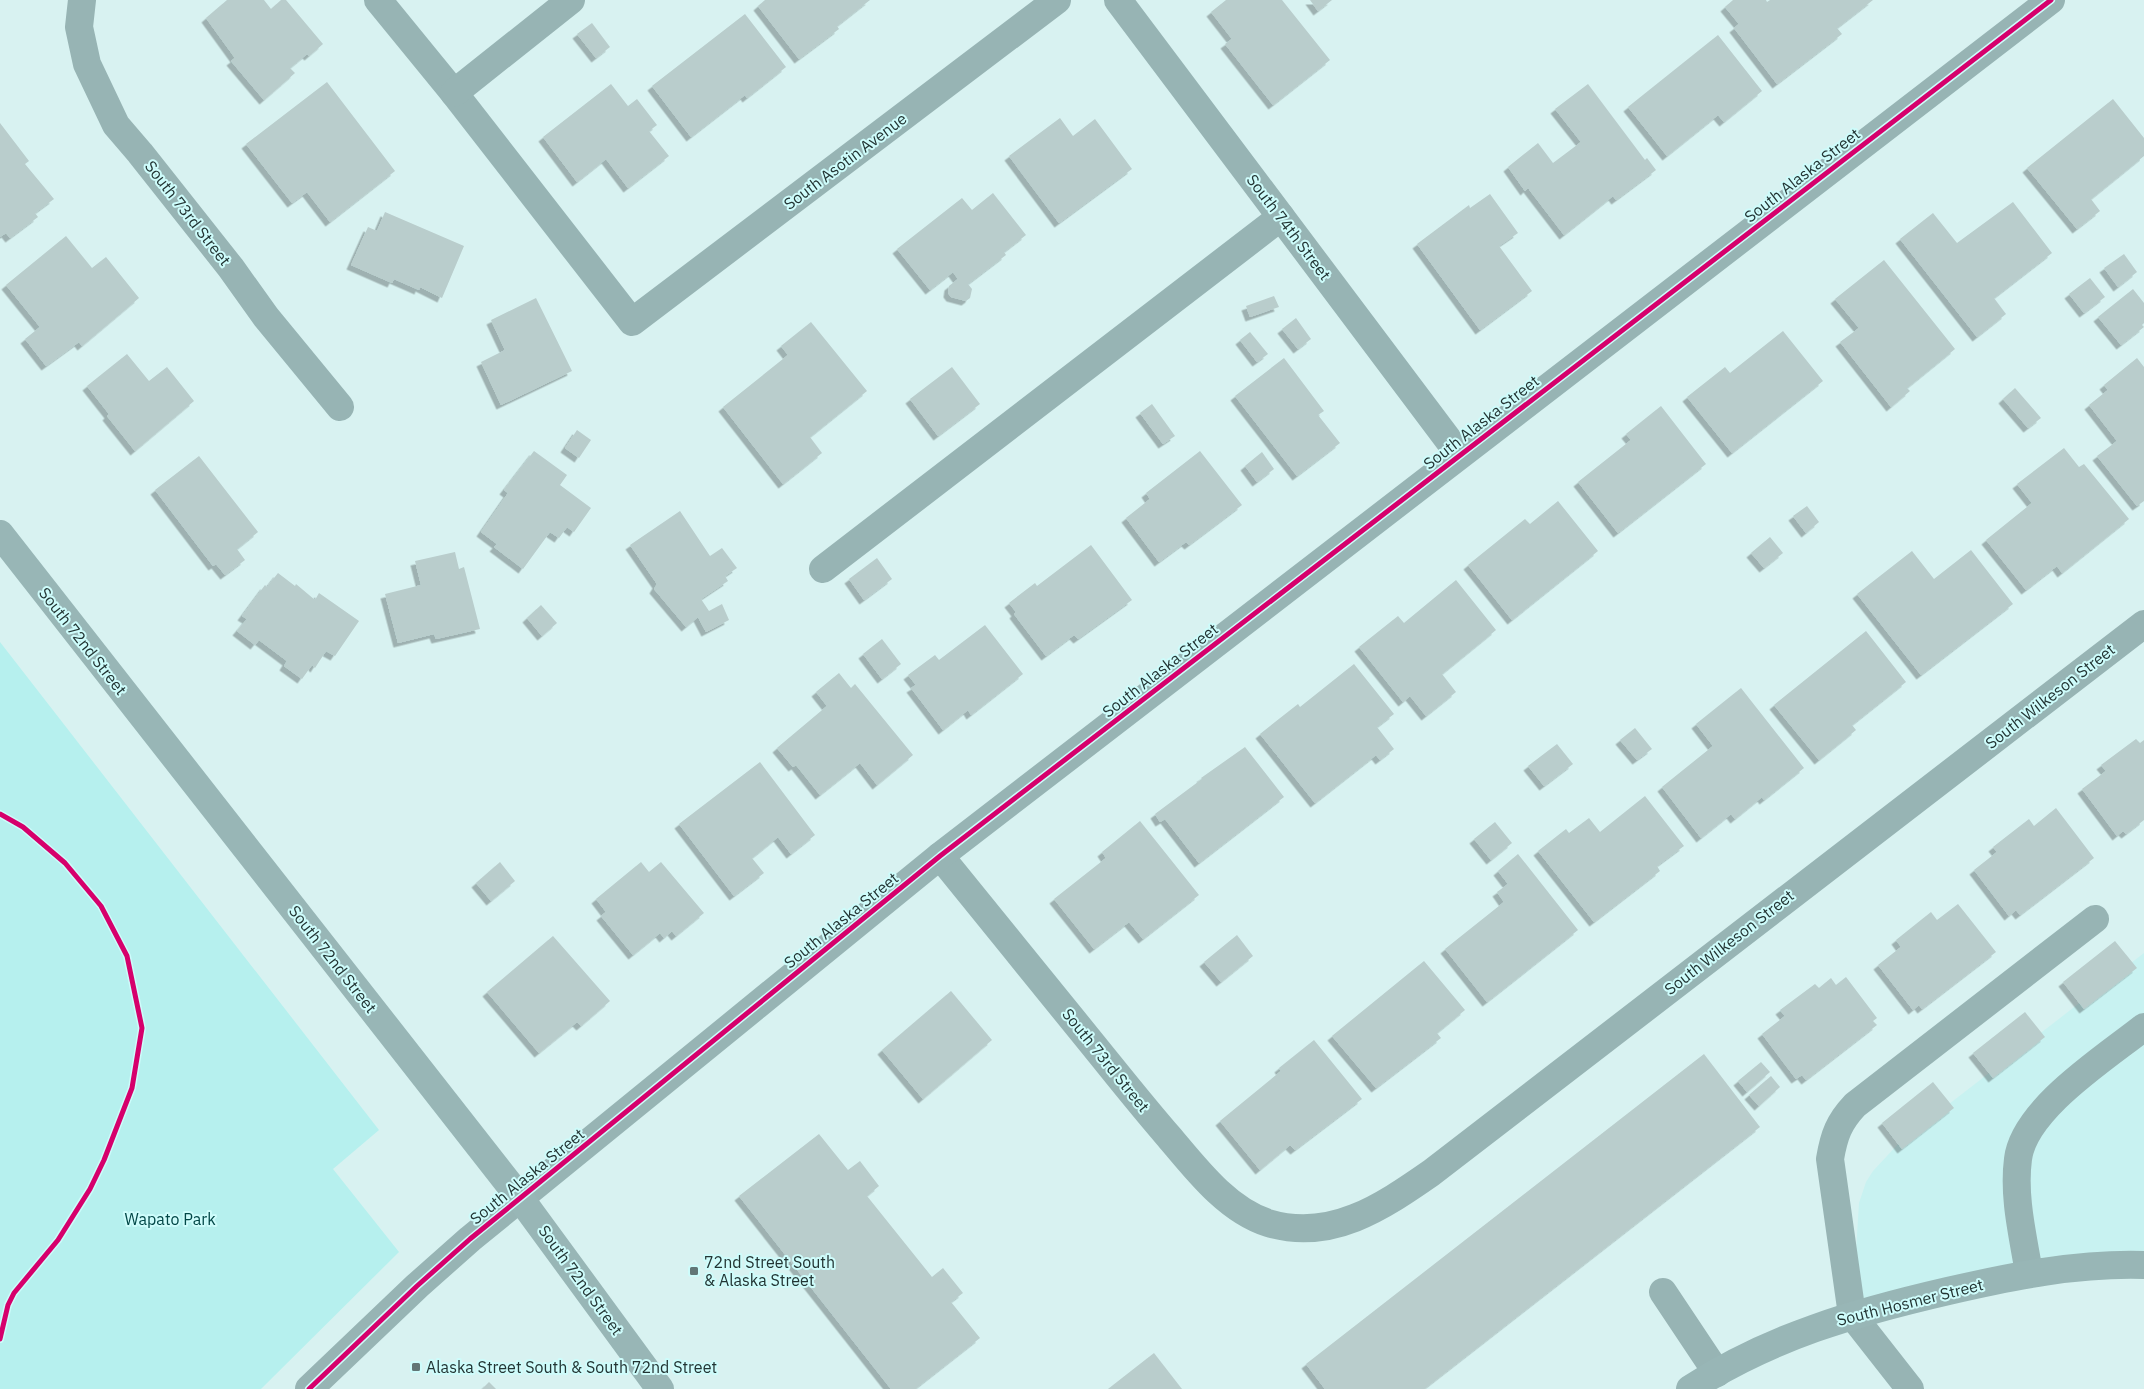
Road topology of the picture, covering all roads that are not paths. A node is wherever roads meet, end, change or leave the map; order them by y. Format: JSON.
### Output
{"nodes":[{"id":1,"x":82,"y":0,"type":"edge"},
{"id":2,"x":378,"y":0,"type":"edge"},
{"id":3,"x":571,"y":0,"type":"edge"},
{"id":4,"x":1057,"y":0,"type":"edge"},
{"id":5,"x":1118,"y":0,"type":"edge"},
{"id":6,"x":2051,"y":0,"type":"edge"},
{"id":7,"x":454,"y":94,"type":"junction"},
{"id":8,"x":1282,"y":217,"type":"junction"},
{"id":9,"x":340,"y":407,"type":"dead end"},
{"id":10,"x":1459,"y":454,"type":"junction"},
{"id":11,"x":0,"y":534,"type":"edge"},
{"id":12,"x":823,"y":569,"type":"dead end"},
{"id":13,"x":2144,"y":624,"type":"edge"},
{"id":14,"x":940,"y":856,"type":"junction"},
{"id":15,"x":2095,"y":919,"type":"dead end"},
{"id":16,"x":2143,"y":1031,"type":"edge"},
{"id":17,"x":520,"y":1198,"type":"junction"},
{"id":18,"x":1299,"y":1229,"type":"joint"},
{"id":19,"x":2144,"y":1266,"type":"edge"},
{"id":20,"x":2029,"y":1273,"type":"junction"},
{"id":21,"x":1663,"y":1292,"type":"dead end"},
{"id":22,"x":1852,"y":1315,"type":"junction"},
{"id":23,"x":1717,"y":1373,"type":"junction"},
{"id":24,"x":309,"y":1389,"type":"edge"},
{"id":25,"x":660,"y":1389,"type":"edge"},
{"id":26,"x":1690,"y":1389,"type":"edge"},
{"id":27,"x":1910,"y":1389,"type":"edge"}],
"edges":[{"from":1,"to":9,"type":"street","name":"South 73rd Street"},
{"from":2,"to":7,"type":"street"},
{"from":3,"to":7,"type":"street"},
{"from":4,"to":7,"type":"street","name":"South Asotin Avenue"},
{"from":5,"to":8,"type":"street","name":"South 74th Street"},
{"from":6,"to":10,"type":"street","name":"South Alaska Street"},
{"from":8,"to":10,"type":"street","name":"South 74th Street"},
{"from":8,"to":12,"type":"street"},
{"from":10,"to":14,"type":"street","name":"South Alaska Street"},
{"from":11,"to":17,"type":"main road","name":"South 72nd Street"},
{"from":13,"to":18,"type":"street","name":"South Wilkeson Street"},
{"from":14,"to":17,"type":"street","name":"South Alaska Street"},
{"from":14,"to":18,"type":"street","name":"South 73rd Street"},
{"from":15,"to":22,"type":"street"},
{"from":16,"to":20,"type":"street"},
{"from":17,"to":24,"type":"street","name":"South Alaska Street"},
{"from":17,"to":25,"type":"main road","name":"South 72nd Street"},
{"from":19,"to":20,"type":"main road","name":"South Hosmer Street"},
{"from":20,"to":22,"type":"main road","name":"South Hosmer Street"},
{"from":21,"to":23,"type":"street"},
{"from":22,"to":23,"type":"main road","name":"South Hosmer Street"},
{"from":22,"to":27,"type":"street"},
{"from":23,"to":26,"type":"main road","name":"South Hosmer Street"}]}
